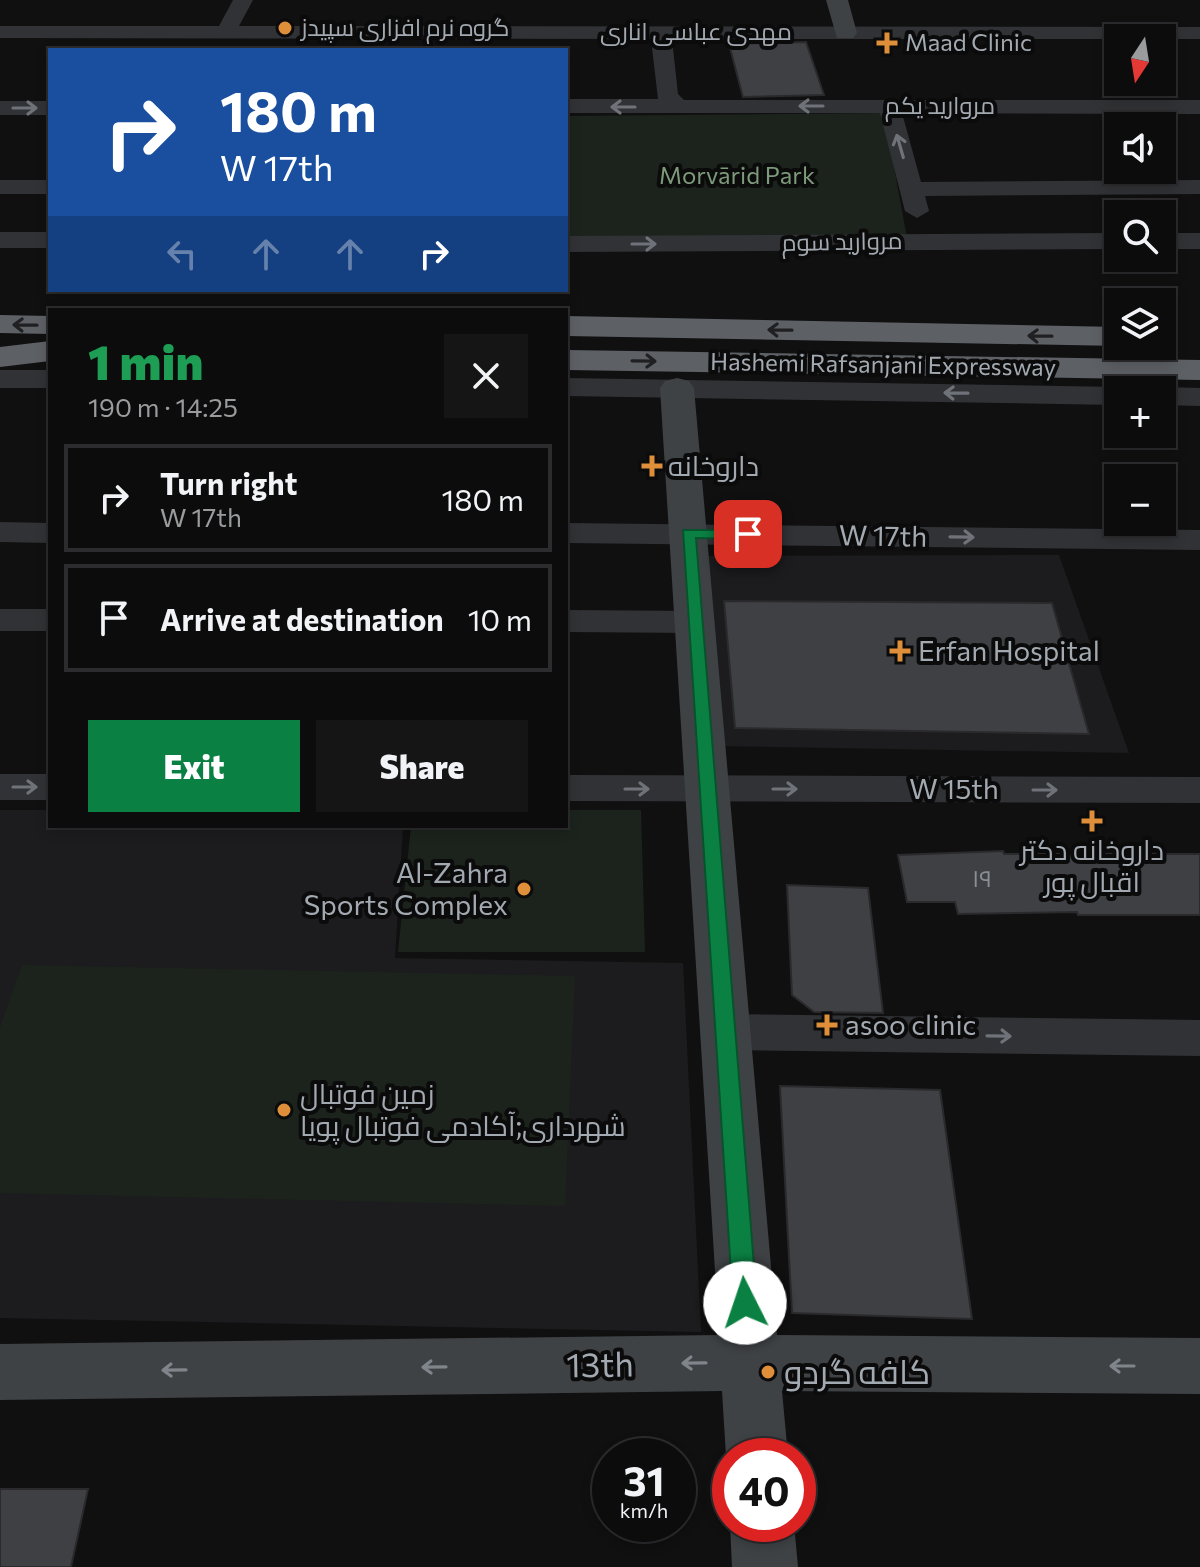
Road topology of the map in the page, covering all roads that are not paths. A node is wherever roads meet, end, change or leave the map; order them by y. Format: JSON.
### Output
{"nodes":[{"id":1,"x":243,"y":0,"type":"edge"},
{"id":2,"x":837,"y":0,"type":"edge"},
{"id":3,"x":0,"y":32,"type":"edge"},
{"id":4,"x":226,"y":32,"type":"junction"},
{"id":5,"x":661,"y":32,"type":"junction"},
{"id":6,"x":845,"y":33,"type":"junction"},
{"id":7,"x":1200,"y":33,"type":"edge"},
{"id":8,"x":690,"y":78,"type":"dead end"},
{"id":9,"x":568,"y":106,"type":"edge"},
{"id":10,"x":889,"y":106,"type":"junction"},
{"id":11,"x":679,"y":107,"type":"junction"},
{"id":12,"x":1200,"y":107,"type":"edge"},
{"id":13,"x":0,"y":108,"type":"edge"},
{"id":14,"x":48,"y":108,"type":"edge"},
{"id":15,"x":0,"y":187,"type":"edge"},
{"id":16,"x":48,"y":187,"type":"edge"},
{"id":17,"x":1200,"y":187,"type":"edge"},
{"id":18,"x":913,"y":189,"type":"junction"},
{"id":19,"x":0,"y":240,"type":"edge"},
{"id":20,"x":48,"y":240,"type":"edge"},
{"id":21,"x":923,"y":241,"type":"junction"},
{"id":22,"x":1104,"y":241,"type":"edge"},
{"id":23,"x":1176,"y":241,"type":"edge"},
{"id":24,"x":1200,"y":241,"type":"edge"},
{"id":25,"x":568,"y":244,"type":"edge"},
{"id":26,"x":0,"y":324,"type":"edge"},
{"id":27,"x":48,"y":325,"type":"edge"},
{"id":28,"x":568,"y":326,"type":"edge"},
{"id":29,"x":1104,"y":337,"type":"edge"},
{"id":30,"x":0,"y":348,"type":"edge"},
{"id":31,"x":48,"y":350,"type":"edge"},
{"id":32,"x":48,"y":350,"type":"edge"},
{"id":33,"x":0,"y":357,"type":"edge"},
{"id":34,"x":568,"y":360,"type":"edge"},
{"id":35,"x":1200,"y":371,"type":"edge"},
{"id":36,"x":0,"y":379,"type":"edge"},
{"id":37,"x":48,"y":379,"type":"edge"},
{"id":38,"x":1176,"y":379,"type":"edge"},
{"id":39,"x":1104,"y":381,"type":"edge"},
{"id":40,"x":568,"y":387,"type":"edge"},
{"id":41,"x":677,"y":388,"type":"junction"},
{"id":42,"x":1176,"y":388,"type":"edge"},
{"id":43,"x":1104,"y":396,"type":"edge"},
{"id":44,"x":1200,"y":397,"type":"edge"},
{"id":45,"x":0,"y":532,"type":"edge"},
{"id":46,"x":48,"y":533,"type":"edge"},
{"id":47,"x":568,"y":533,"type":"edge"},
{"id":48,"x":688,"y":533,"type":"junction"},
{"id":49,"x":1200,"y":540,"type":"edge"},
{"id":50,"x":0,"y":620,"type":"edge"},
{"id":51,"x":48,"y":620,"type":"edge"},
{"id":52,"x":568,"y":621,"type":"edge"},
{"id":53,"x":695,"y":622,"type":"junction"},
{"id":54,"x":0,"y":787,"type":"edge"},
{"id":55,"x":48,"y":787,"type":"edge"},
{"id":56,"x":568,"y":788,"type":"edge"},
{"id":57,"x":707,"y":789,"type":"junction"},
{"id":58,"x":1200,"y":790,"type":"edge"},
{"id":59,"x":725,"y":1032,"type":"junction"},
{"id":60,"x":1200,"y":1038,"type":"edge"},
{"id":61,"x":750,"y":1363,"type":"junction"},
{"id":62,"x":1200,"y":1366,"type":"edge"},
{"id":63,"x":0,"y":1372,"type":"edge"},
{"id":64,"x":756,"y":1438,"type":"edge"},
{"id":65,"x":763,"y":1542,"type":"edge"},
{"id":66,"x":765,"y":1567,"type":"edge"}],
"edges":[{"from":1,"to":4,"type":"street"},
{"from":2,"to":6,"type":"street"},
{"from":3,"to":4,"type":"street","name":"مهدی عباسی اناری"},
{"from":4,"to":5,"type":"street","name":"مهدی عباسی اناری"},
{"from":5,"to":6,"type":"street","name":"مهدی عباسی اناری"},
{"from":5,"to":11,"type":"street"},
{"from":6,"to":7,"type":"street","name":"مهدی عباسی اناری"},
{"from":8,"to":11,"type":"street"},
{"from":11,"to":9,"type":"street","name":"مروارید یکم","one_way":true},
{"from":10,"to":11,"type":"street","name":"مروارید یکم","one_way":true},
{"from":10,"to":12,"type":"street","name":"مروارید یکم"},
{"from":18,"to":10,"type":"street","one_way":true},
{"from":13,"to":14,"type":"street","one_way":true},
{"from":15,"to":16,"type":"street"},
{"from":17,"to":18,"type":"street"},
{"from":18,"to":21,"type":"street"},
{"from":19,"to":20,"type":"street"},
{"from":21,"to":22,"type":"street","name":"مروارید سوم"},
{"from":25,"to":21,"type":"street","name":"مروارید سوم","one_way":true},
{"from":23,"to":24,"type":"street"},
{"from":27,"to":26,"type":"highway","one_way":true},
{"from":29,"to":28,"type":"highway","name":"Hashemi Rafsanjani Expressway","one_way":true},
{"from":30,"to":31,"type":"highway"},
{"from":32,"to":33,"type":"highway"},
{"from":34,"to":39,"type":"highway","name":"Hashemi Rafsanjani Expressway","one_way":true},
{"from":35,"to":38,"type":"highway","name":"Hashemi Rafsanjani Expressway"},
{"from":36,"to":37,"type":"street"},
{"from":40,"to":41,"type":"street"},
{"from":43,"to":41,"type":"street","one_way":true},
{"from":41,"to":48,"type":"street"},
{"from":42,"to":44,"type":"street"},
{"from":45,"to":46,"type":"street"},
{"from":47,"to":48,"type":"street","name":"W 17th"},
{"from":48,"to":49,"type":"street","name":"W 17th","one_way":true},
{"from":48,"to":53,"type":"street"},
{"from":50,"to":51,"type":"street"},
{"from":52,"to":53,"type":"street"},
{"from":53,"to":57,"type":"street"},
{"from":54,"to":55,"type":"street","one_way":true},
{"from":56,"to":57,"type":"street","name":"W 15th","one_way":true},
{"from":57,"to":58,"type":"street","name":"W 15th","one_way":true},
{"from":57,"to":59,"type":"street"},
{"from":59,"to":60,"type":"street","one_way":true},
{"from":59,"to":61,"type":"street"},
{"from":62,"to":61,"type":"street","name":"13th","one_way":true},
{"from":61,"to":63,"type":"street","name":"13th","one_way":true},
{"from":61,"to":64,"type":"street"},
{"from":65,"to":66,"type":"street"}]}
